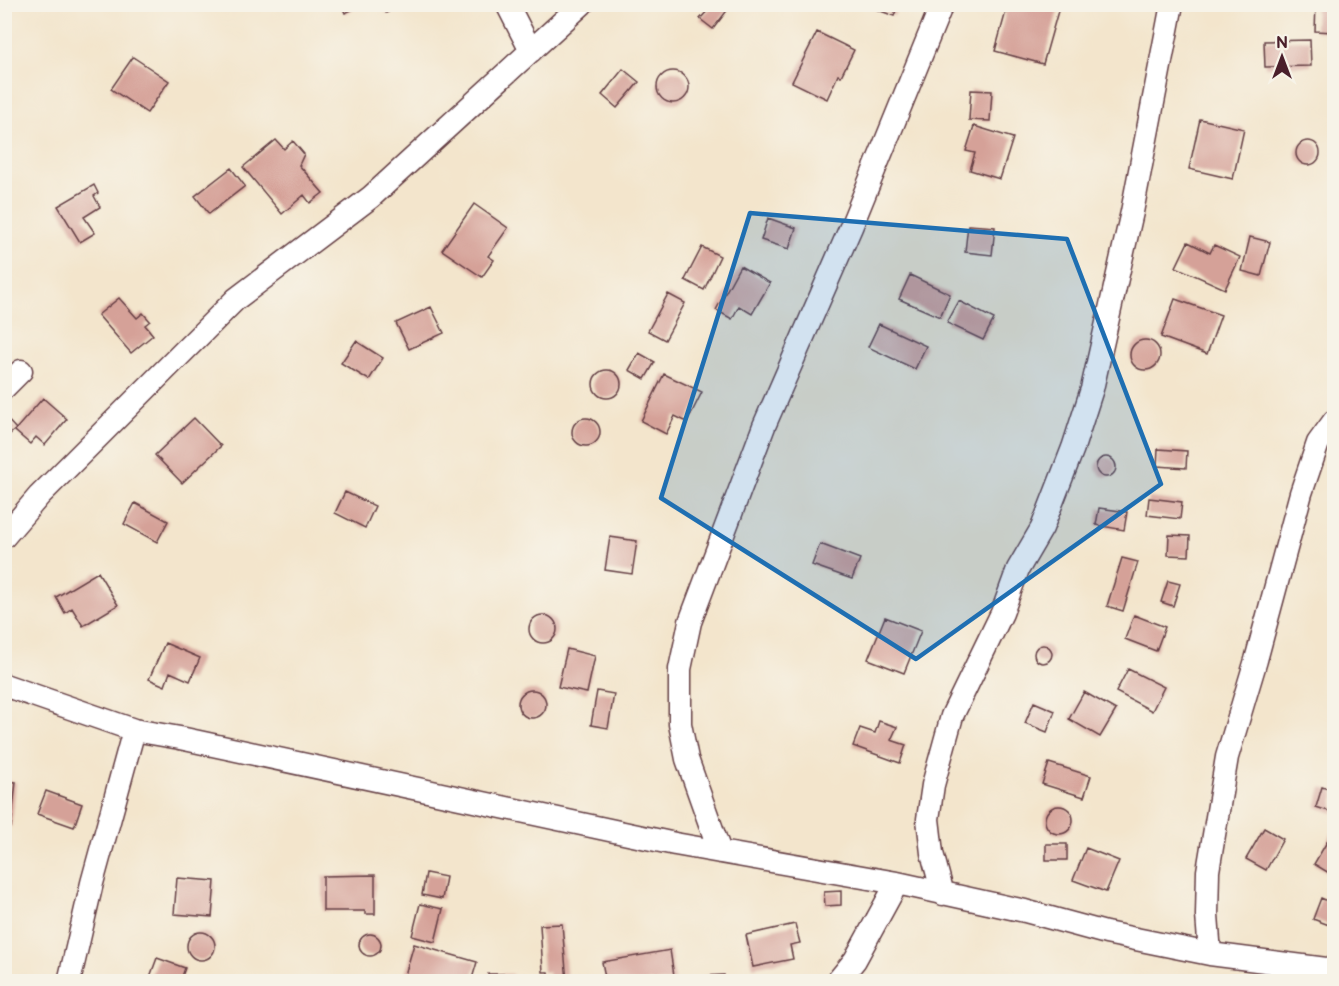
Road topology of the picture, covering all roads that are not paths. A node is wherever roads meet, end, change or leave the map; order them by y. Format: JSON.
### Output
{"nodes":[{"id":1,"x":507,"y":4,"type":"edge"},
{"id":2,"x":582,"y":4,"type":"edge"},
{"id":3,"x":942,"y":4,"type":"edge"},
{"id":4,"x":1172,"y":4,"type":"edge"},
{"id":5,"x":531,"y":51,"type":"junction"},
{"id":6,"x":21,"y":371,"type":"dead end"},
{"id":7,"x":4,"y":388,"type":"edge"},
{"id":8,"x":1335,"y":421,"type":"edge"},
{"id":9,"x":4,"y":537,"type":"edge"},
{"id":10,"x":4,"y":685,"type":"edge"},
{"id":11,"x":134,"y":730,"type":"junction"},
{"id":12,"x":720,"y":852,"type":"junction"},
{"id":13,"x":897,"y":883,"type":"junction"},
{"id":14,"x":943,"y":894,"type":"junction"},
{"id":15,"x":1210,"y":954,"type":"junction"},
{"id":16,"x":1335,"y":970,"type":"edge"},
{"id":17,"x":69,"y":981,"type":"edge"},
{"id":18,"x":837,"y":981,"type":"edge"}],
"edges":[{"from":1,"to":5,"type":"street"},
{"from":2,"to":5,"type":"street"},
{"from":3,"to":12,"type":"street"},
{"from":4,"to":14,"type":"street"},
{"from":5,"to":9,"type":"street"},
{"from":6,"to":7,"type":"street"},
{"from":8,"to":15,"type":"street"},
{"from":10,"to":11,"type":"street"},
{"from":11,"to":12,"type":"street"},
{"from":11,"to":17,"type":"street"},
{"from":12,"to":13,"type":"street"},
{"from":13,"to":14,"type":"street"},
{"from":13,"to":18,"type":"street"},
{"from":14,"to":15,"type":"street"},
{"from":15,"to":16,"type":"street"}]}
